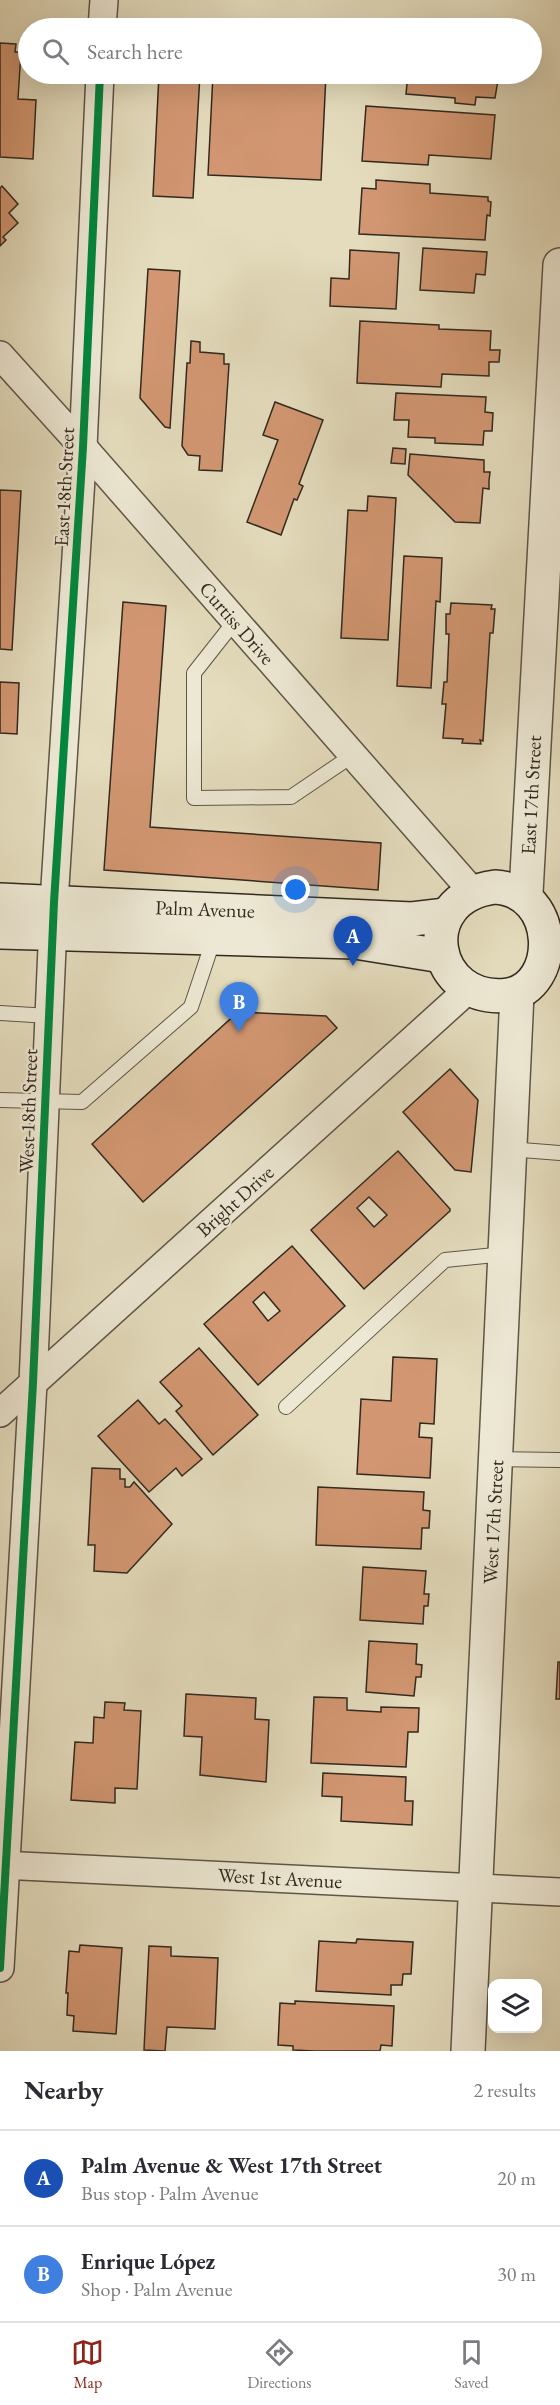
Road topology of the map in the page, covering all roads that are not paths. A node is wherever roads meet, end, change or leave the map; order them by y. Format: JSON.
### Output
{"nodes":[{"id":1,"x":104,"y":0,"type":"edge"},
{"id":2,"x":103,"y":18,"type":"edge"},
{"id":3,"x":100,"y":84,"type":"edge"},
{"id":4,"x":560,"y":265,"type":"edge"},
{"id":5,"x":0,"y":356,"type":"edge"},
{"id":6,"x":83,"y":447,"type":"junction"},
{"id":7,"x":235,"y":621,"type":"junction"},
{"id":8,"x":353,"y":755,"type":"junction"},
{"id":9,"x":473,"y":892,"type":"junction"},
{"id":10,"x":526,"y":893,"type":"junction"},
{"id":11,"x":0,"y":900,"type":"edge"},
{"id":12,"x":54,"y":902,"type":"junction"},
{"id":13,"x":446,"y":915,"type":"junction"},
{"id":14,"x":559,"y":928,"type":"edge"},
{"id":15,"x":0,"y":932,"type":"edge"},
{"id":16,"x":53,"y":934,"type":"junction"},
{"id":17,"x":214,"y":938,"type":"junction"},
{"id":18,"x":442,"y":956,"type":"junction"},
{"id":19,"x":555,"y":970,"type":"edge"},
{"id":20,"x":470,"y":988,"type":"junction"},
{"id":21,"x":517,"y":994,"type":"junction"},
{"id":22,"x":0,"y":1012,"type":"edge"},
{"id":23,"x":49,"y":1016,"type":"junction"},
{"id":24,"x":0,"y":1100,"type":"edge"},
{"id":25,"x":45,"y":1102,"type":"junction"},
{"id":26,"x":509,"y":1149,"type":"junction"},
{"id":27,"x":560,"y":1153,"type":"edge"},
{"id":28,"x":505,"y":1254,"type":"junction"},
{"id":29,"x":33,"y":1383,"type":"junction"},
{"id":30,"x":286,"y":1407,"type":"dead end"},
{"id":31,"x":0,"y":1413,"type":"edge"},
{"id":32,"x":496,"y":1459,"type":"junction"},
{"id":33,"x":560,"y":1460,"type":"edge"},
{"id":34,"x":3,"y":1865,"type":"edge"},
{"id":35,"x":477,"y":1887,"type":"junction"},
{"id":36,"x":560,"y":1892,"type":"edge"},
{"id":37,"x":0,"y":1968,"type":"edge"},
{"id":38,"x":468,"y":2051,"type":"edge"}],
"edges":[{"from":1,"to":2,"type":"street"},
{"from":3,"to":6,"type":"street","name":"East 18th Street"},
{"from":4,"to":10,"type":"street","name":"East 17th Street"},
{"from":5,"to":6,"type":"street","name":"Curtiss Drive"},
{"from":6,"to":7,"type":"street","name":"Curtiss Drive"},
{"from":6,"to":12,"type":"street","name":"East 18th Street"},
{"from":7,"to":8,"type":"street","name":"Curtiss Drive"},
{"from":7,"to":8,"type":"lane"},
{"from":8,"to":9,"type":"street","name":"Curtiss Drive"},
{"from":9,"to":10,"type":"street"},
{"from":9,"to":13,"type":"street"},
{"from":10,"to":14,"type":"street"},
{"from":11,"to":12,"type":"street","name":"Palm Avenue"},
{"from":12,"to":13,"type":"street","name":"Palm Avenue"},
{"from":12,"to":16,"type":"street","name":"West 18th Street"},
{"from":13,"to":18,"type":"street"},
{"from":14,"to":19,"type":"street"},
{"from":15,"to":16,"type":"street","name":"Palm Avenue"},
{"from":16,"to":17,"type":"street","name":"Palm Avenue"},
{"from":16,"to":23,"type":"street","name":"West 18th Street"},
{"from":17,"to":18,"type":"street","name":"Palm Avenue"},
{"from":17,"to":25,"type":"lane"},
{"from":18,"to":20,"type":"street"},
{"from":19,"to":21,"type":"street"},
{"from":20,"to":21,"type":"street"},
{"from":20,"to":29,"type":"street","name":"Bright Drive"},
{"from":21,"to":26,"type":"street","name":"West 17th Street"},
{"from":22,"to":23,"type":"lane"},
{"from":23,"to":25,"type":"street","name":"West 18th Street"},
{"from":24,"to":25,"type":"lane"},
{"from":25,"to":29,"type":"street","name":"West 18th Street"},
{"from":26,"to":27,"type":"lane"},
{"from":26,"to":28,"type":"street","name":"West 17th Street"},
{"from":28,"to":30,"type":"lane"},
{"from":28,"to":32,"type":"street","name":"West 17th Street"},
{"from":29,"to":31,"type":"street","name":"Bright Drive"},
{"from":29,"to":34,"type":"street","name":"West 18th Street"},
{"from":32,"to":33,"type":"lane"},
{"from":32,"to":35,"type":"street","name":"West 17th Street"},
{"from":34,"to":35,"type":"street","name":"West 1st Avenue"},
{"from":34,"to":37,"type":"street","name":"West 18th Street"},
{"from":35,"to":36,"type":"street","name":"West 1st Avenue"},
{"from":35,"to":38,"type":"street","name":"West 17th Street"}]}
